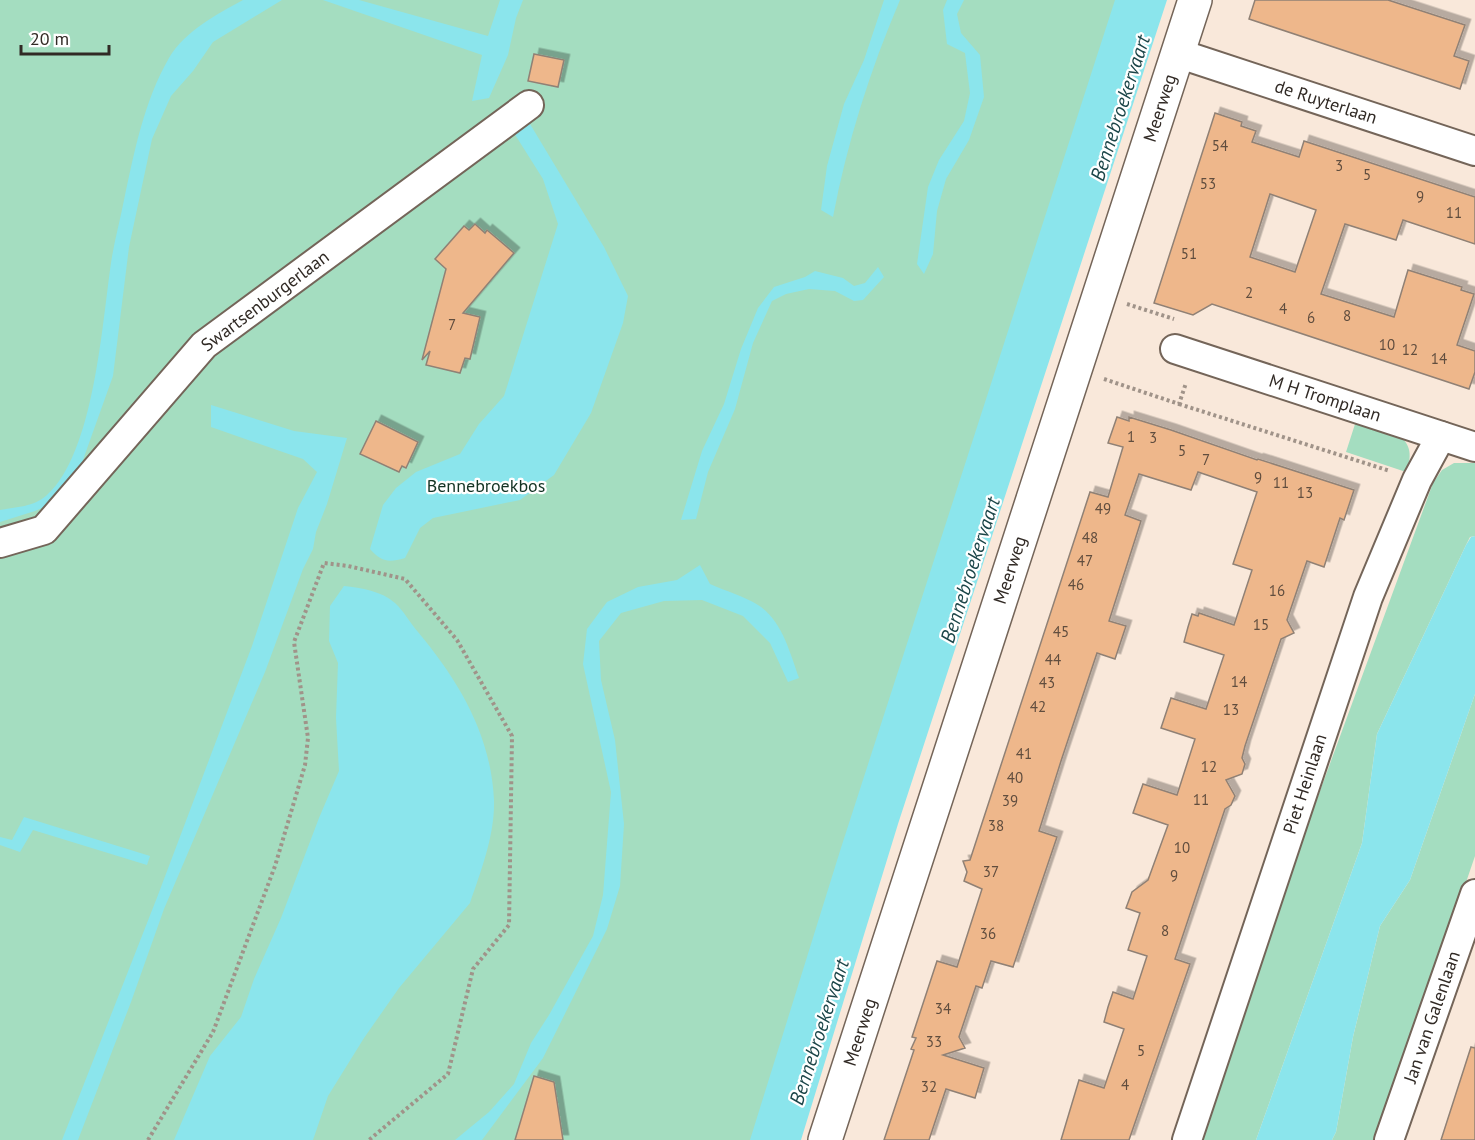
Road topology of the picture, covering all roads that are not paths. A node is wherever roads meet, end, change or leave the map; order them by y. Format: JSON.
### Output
{"nodes":[{"id":1,"x":1195,"y":0,"type":"edge"},
{"id":2,"x":1178,"y":53,"type":"junction"},
{"id":3,"x":530,"y":105,"type":"dead end"},
{"id":4,"x":1475,"y":151,"type":"edge"},
{"id":5,"x":1185,"y":352,"type":"road end"},
{"id":6,"x":1441,"y":436,"type":"junction"},
{"id":7,"x":1475,"y":447,"type":"edge"},
{"id":8,"x":0,"y":543,"type":"edge"},
{"id":9,"x":1475,"y":894,"type":"edge"},
{"id":10,"x":825,"y":1140,"type":"edge"},
{"id":11,"x":1187,"y":1140,"type":"edge"},
{"id":12,"x":1389,"y":1140,"type":"edge"}],
"edges":[{"from":1,"to":2,"type":"street","name":"Meerweg"},
{"from":2,"to":4,"type":"street","name":"de Ruyterlaan"},
{"from":2,"to":10,"type":"street","name":"Meerweg"},
{"from":3,"to":8,"type":"street","name":"Swartsenburgerlaan"},
{"from":5,"to":6,"type":"street","name":"M H Tromplaan"},
{"from":6,"to":7,"type":"street","name":"M H Tromplaan"},
{"from":6,"to":11,"type":"street","name":"Piet Heinlaan"},
{"from":9,"to":12,"type":"street","name":"Jan van Galenlaan"}]}
